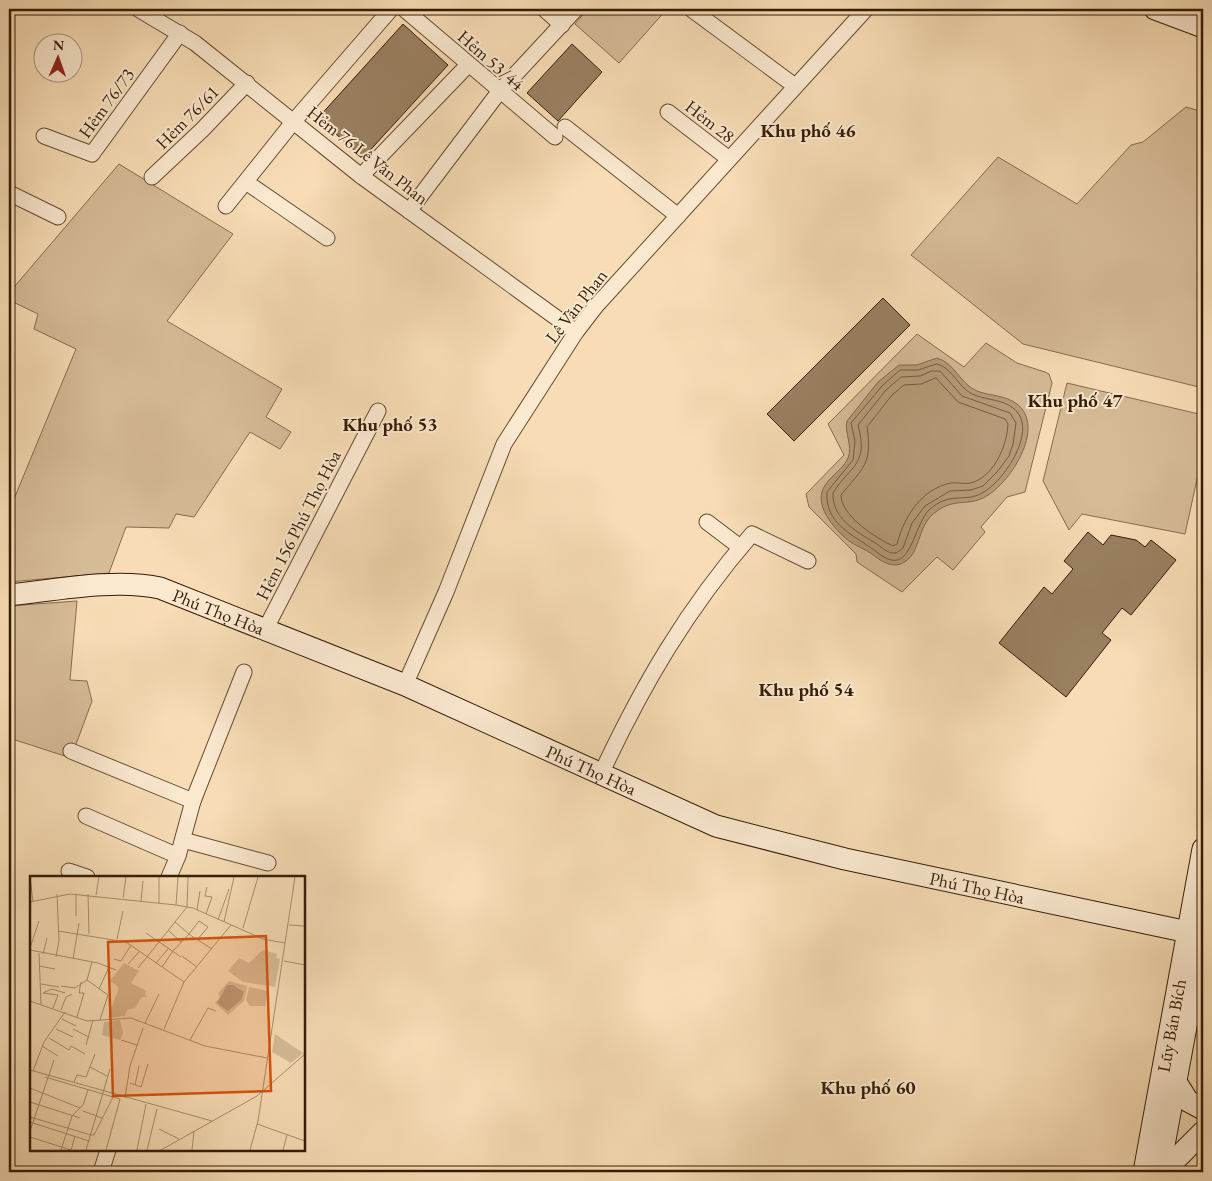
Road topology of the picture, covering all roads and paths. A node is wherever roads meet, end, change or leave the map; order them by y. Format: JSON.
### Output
{"nodes":[{"id":1,"x":138,"y":9,"type":"edge"},
{"id":2,"x":391,"y":9,"type":"edge"},
{"id":3,"x":404,"y":9,"type":"edge"},
{"id":4,"x":544,"y":9,"type":"edge"},
{"id":5,"x":576,"y":9,"type":"edge"},
{"id":6,"x":679,"y":9,"type":"edge"},
{"id":7,"x":690,"y":9,"type":"edge"},
{"id":8,"x":866,"y":9,"type":"edge"},
{"id":9,"x":1155,"y":9,"type":"edge"},
{"id":10,"x":562,"y":25,"type":"junction"},
{"id":11,"x":1203,"y":27,"type":"edge"},
{"id":12,"x":180,"y":33,"type":"junction"},
{"id":13,"x":468,"y":65,"type":"junction"},
{"id":14,"x":247,"y":83,"type":"junction"},
{"id":15,"x":795,"y":86,"type":"junction"},
{"id":16,"x":499,"y":92,"type":"junction"},
{"id":17,"x":668,"y":112,"type":"dead end"},
{"id":18,"x":294,"y":121,"type":"junction"},
{"id":19,"x":44,"y":136,"type":"dead end"},
{"id":20,"x":729,"y":159,"type":"junction"},
{"id":21,"x":361,"y":176,"type":"junction"},
{"id":22,"x":152,"y":177,"type":"dead end"},
{"id":23,"x":246,"y":182,"type":"junction"},
{"id":24,"x":9,"y":193,"type":"edge"},
{"id":25,"x":226,"y":206,"type":"dead end"},
{"id":26,"x":409,"y":211,"type":"junction"},
{"id":27,"x":678,"y":216,"type":"junction"},
{"id":28,"x":58,"y":217,"type":"dead end"},
{"id":29,"x":327,"y":238,"type":"dead end"},
{"id":30,"x":576,"y":332,"type":"junction"},
{"id":31,"x":378,"y":411,"type":"dead end"},
{"id":32,"x":707,"y":522,"type":"dead end"},
{"id":33,"x":740,"y":547,"type":"junction"},
{"id":34,"x":808,"y":561,"type":"dead end"},
{"id":35,"x":9,"y":595,"type":"edge"},
{"id":36,"x":265,"y":630,"type":"junction"},
{"id":37,"x":244,"y":672,"type":"dead end"},
{"id":38,"x":405,"y":685,"type":"junction"},
{"id":39,"x":72,"y":751,"type":"dead end"},
{"id":40,"x":601,"y":774,"type":"junction"},
{"id":41,"x":193,"y":801,"type":"junction"},
{"id":42,"x":86,"y":816,"type":"dead end"},
{"id":43,"x":183,"y":840,"type":"junction"},
{"id":44,"x":1203,"y":849,"type":"edge"},
{"id":45,"x":178,"y":856,"type":"junction"},
{"id":46,"x":268,"y":863,"type":"dead end"},
{"id":47,"x":69,"y":871,"type":"dead end"},
{"id":48,"x":84,"y":876,"type":"edge"},
{"id":49,"x":169,"y":876,"type":"edge"},
{"id":50,"x":1196,"y":934,"type":"edge"},
{"id":51,"x":1176,"y":1082,"type":"junction"},
{"id":52,"x":1203,"y":1109,"type":"edge"},
{"id":53,"x":1203,"y":1132,"type":"edge"},
{"id":54,"x":108,"y":1151,"type":"edge"},
{"id":55,"x":100,"y":1172,"type":"edge"},
{"id":56,"x":1144,"y":1172,"type":"edge"},
{"id":57,"x":1159,"y":1172,"type":"edge"},
{"id":58,"x":1163,"y":1172,"type":"edge"}],
"edges":[{"from":1,"to":12,"type":"street","name":"Hẻm 76 Lê Văn Phan"},
{"from":2,"to":18,"type":"street"},
{"from":3,"to":13,"type":"street","name":"Hẻm 53/44"},
{"from":4,"to":10,"type":"street"},
{"from":5,"to":10,"type":"street"},
{"from":6,"to":7,"type":"street"},
{"from":7,"to":15,"type":"street"},
{"from":8,"to":15,"type":"street","name":"Lê Văn Phan"},
{"from":9,"to":11,"type":"street"},
{"from":10,"to":16,"type":"street"},
{"from":12,"to":14,"type":"street","name":"Hẻm 76 Lê Văn Phan"},
{"from":12,"to":19,"type":"street","name":"Hẻm 76/73"},
{"from":13,"to":16,"type":"street","name":"Hẻm 53/44"},
{"from":13,"to":21,"type":"street"},
{"from":14,"to":18,"type":"street","name":"Hẻm 76 Lê Văn Phan"},
{"from":14,"to":22,"type":"street","name":"Hẻm 76/61"},
{"from":15,"to":20,"type":"street","name":"Lê Văn Phan"},
{"from":16,"to":26,"type":"street"},
{"from":16,"to":27,"type":"street","name":"Hẻm 53/44"},
{"from":17,"to":20,"type":"street","name":"Hẻm 28"},
{"from":18,"to":21,"type":"street","name":"Hẻm 76 Lê Văn Phan"},
{"from":18,"to":23,"type":"street"},
{"from":20,"to":27,"type":"street","name":"Lê Văn Phan"},
{"from":21,"to":26,"type":"street","name":"Hẻm 76 Lê Văn Phan"},
{"from":23,"to":25,"type":"street"},
{"from":23,"to":29,"type":"street"},
{"from":24,"to":28,"type":"street"},
{"from":26,"to":30,"type":"street","name":"Hẻm 76 Lê Văn Phan"},
{"from":27,"to":30,"type":"street","name":"Lê Văn Phan"},
{"from":30,"to":38,"type":"street","name":"Lê Văn Phan"},
{"from":31,"to":36,"type":"street","name":"Hẻm 156 Phú Thọ Hòa"},
{"from":32,"to":33,"type":"street"},
{"from":33,"to":34,"type":"street"},
{"from":33,"to":40,"type":"street"},
{"from":35,"to":36,"type":"street","name":"Phú Thọ Hòa"},
{"from":36,"to":38,"type":"street","name":"Phú Thọ Hòa"},
{"from":37,"to":41,"type":"street"},
{"from":38,"to":40,"type":"street","name":"Phú Thọ Hòa"},
{"from":39,"to":41,"type":"street"},
{"from":40,"to":50,"type":"street","name":"Phú Thọ Hòa"},
{"from":41,"to":43,"type":"street"},
{"from":42,"to":45,"type":"street"},
{"from":43,"to":45,"type":"street"},
{"from":43,"to":46,"type":"street"},
{"from":44,"to":50,"type":"street","name":"Lũy Bán Bích"},
{"from":45,"to":49,"type":"street"},
{"from":47,"to":48,"type":"street"},
{"from":50,"to":51,"type":"street","name":"Lũy Bán Bích"},
{"from":50,"to":56,"type":"street","name":"Lũy Bán Bích"},
{"from":51,"to":52,"type":"street"},
{"from":51,"to":57,"type":"street","name":"Lũy Bán Bích"},
{"from":53,"to":58,"type":"street"},
{"from":54,"to":55,"type":"street"}]}
